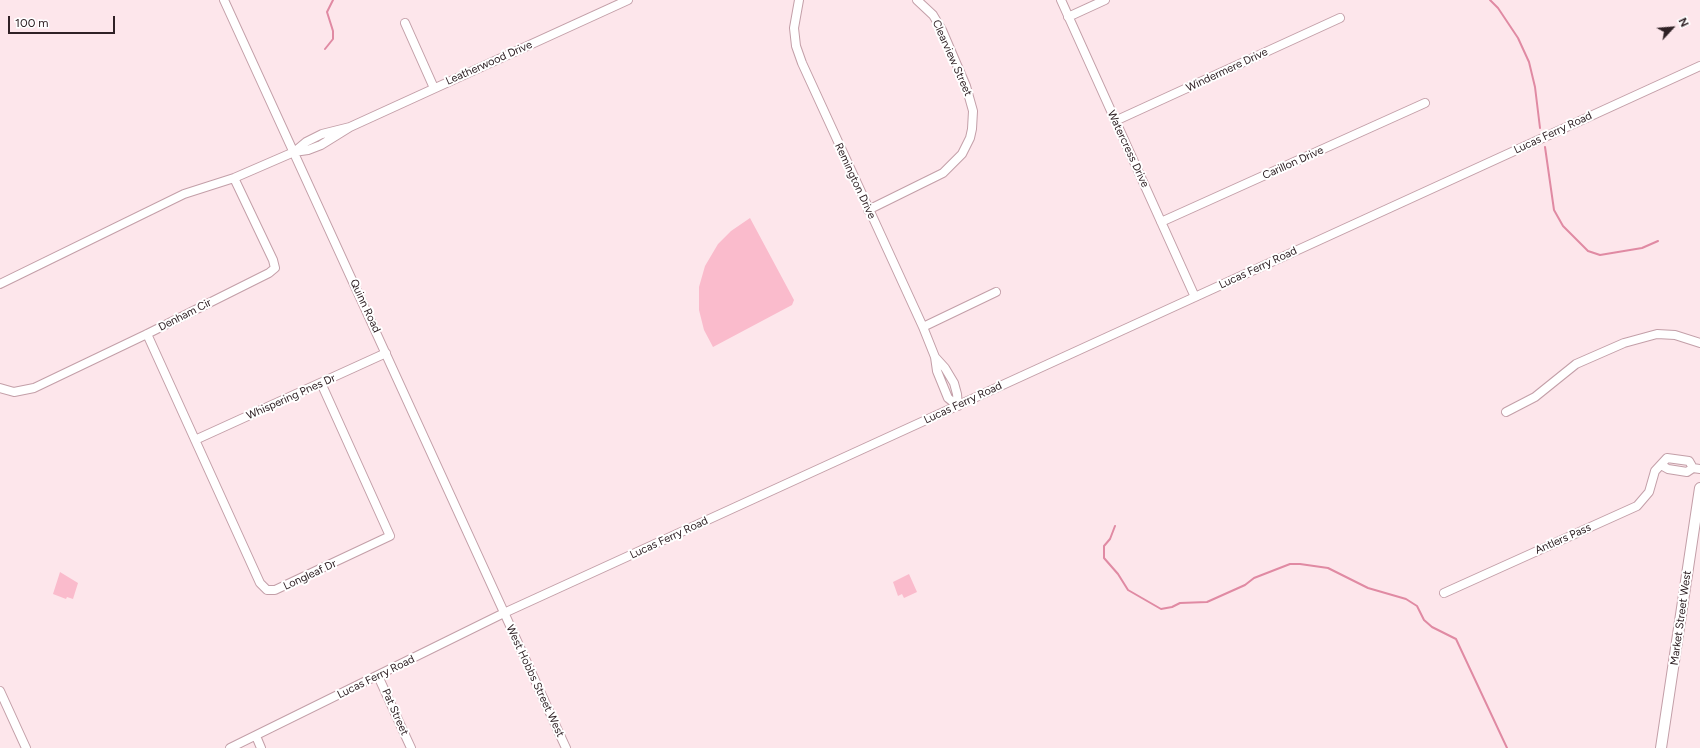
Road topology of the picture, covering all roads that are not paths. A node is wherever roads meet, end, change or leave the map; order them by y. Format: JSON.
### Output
{"nodes":[{"id":1,"x":224,"y":0,"type":"edge"},
{"id":2,"x":628,"y":0,"type":"edge"},
{"id":3,"x":799,"y":0,"type":"edge"},
{"id":4,"x":917,"y":0,"type":"edge"},
{"id":5,"x":1060,"y":0,"type":"edge"},
{"id":6,"x":1105,"y":0,"type":"edge"},
{"id":7,"x":1068,"y":17,"type":"junction"},
{"id":8,"x":1340,"y":18,"type":"dead end"},
{"id":9,"x":405,"y":23,"type":"dead end"},
{"id":10,"x":1700,"y":66,"type":"edge"},
{"id":11,"x":434,"y":88,"type":"junction"},
{"id":12,"x":1426,"y":103,"type":"dead end"},
{"id":13,"x":1115,"y":121,"type":"junction"},
{"id":14,"x":294,"y":152,"type":"junction"},
{"id":15,"x":234,"y":178,"type":"junction"},
{"id":16,"x":868,"y":210,"type":"junction"},
{"id":17,"x":1161,"y":222,"type":"junction"},
{"id":18,"x":0,"y":284,"type":"edge"},
{"id":19,"x":996,"y":292,"type":"dead end"},
{"id":20,"x":1195,"y":297,"type":"junction"},
{"id":21,"x":923,"y":328,"type":"junction"},
{"id":22,"x":147,"y":334,"type":"junction"},
{"id":23,"x":1700,"y":343,"type":"edge"},
{"id":24,"x":386,"y":353,"type":"junction"},
{"id":25,"x":321,"y":383,"type":"junction"},
{"id":26,"x":0,"y":388,"type":"edge"},
{"id":27,"x":958,"y":406,"type":"junction"},
{"id":28,"x":1506,"y":412,"type":"dead end"},
{"id":29,"x":195,"y":440,"type":"junction"},
{"id":30,"x":1697,"y":468,"type":"edge"},
{"id":31,"x":1700,"y":488,"type":"edge"},
{"id":32,"x":1444,"y":593,"type":"dead end"},
{"id":33,"x":504,"y":613,"type":"junction"},
{"id":34,"x":378,"y":676,"type":"junction"},
{"id":35,"x":0,"y":691,"type":"edge"},
{"id":36,"x":256,"y":736,"type":"junction"},
{"id":37,"x":26,"y":748,"type":"edge"},
{"id":38,"x":230,"y":748,"type":"edge"},
{"id":39,"x":261,"y":748,"type":"edge"},
{"id":40,"x":411,"y":748,"type":"edge"},
{"id":41,"x":566,"y":748,"type":"edge"},
{"id":42,"x":1661,"y":748,"type":"edge"}],
"edges":[{"from":1,"to":14,"type":"street","name":"Quinn Road"},
{"from":2,"to":11,"type":"street","name":"Leatherwood Drive"},
{"from":3,"to":16,"type":"street","name":"Remington Drive"},
{"from":4,"to":16,"type":"street","name":"Clearview Street"},
{"from":5,"to":7,"type":"street","name":"Watercress Drive"},
{"from":6,"to":7,"type":"street"},
{"from":7,"to":13,"type":"street","name":"Watercress Drive"},
{"from":8,"to":13,"type":"street","name":"Windermere Drive"},
{"from":9,"to":11,"type":"street"},
{"from":10,"to":20,"type":"street","name":"Lucas Ferry Road"},
{"from":11,"to":14,"type":"street","name":"Leatherwood Drive"},
{"from":12,"to":17,"type":"street","name":"Carillon Drive"},
{"from":13,"to":17,"type":"street","name":"Watercress Drive"},
{"from":14,"to":15,"type":"street"},
{"from":14,"to":24,"type":"street","name":"Quinn Road"},
{"from":15,"to":18,"type":"street"},
{"from":15,"to":22,"type":"street","name":"Denham Cir"},
{"from":16,"to":21,"type":"street","name":"Remington Drive"},
{"from":17,"to":20,"type":"street","name":"Watercress Drive"},
{"from":19,"to":21,"type":"street"},
{"from":20,"to":27,"type":"street","name":"Lucas Ferry Road"},
{"from":21,"to":27,"type":"street","name":"Remington Drive"},
{"from":22,"to":26,"type":"street","name":"Denham Cir"},
{"from":22,"to":29,"type":"street","name":"Longleaf Dr"},
{"from":23,"to":28,"type":"street"},
{"from":24,"to":25,"type":"street","name":"Whispering Pnes Dr"},
{"from":24,"to":33,"type":"street","name":"Quinn Road"},
{"from":25,"to":29,"type":"street","name":"Whispering Pnes Dr"},
{"from":25,"to":29,"type":"street","name":"Longleaf Dr"},
{"from":27,"to":33,"type":"street","name":"Lucas Ferry Road"},
{"from":30,"to":32,"type":"street","name":"Antlers Pass"},
{"from":31,"to":42,"type":"main road","name":"Market Street West"},
{"from":33,"to":34,"type":"street","name":"Lucas Ferry Road"},
{"from":33,"to":41,"type":"street","name":"West Hobbs Street West"},
{"from":34,"to":36,"type":"street","name":"Lucas Ferry Road"},
{"from":34,"to":40,"type":"street","name":"Pat Street"},
{"from":35,"to":37,"type":"street"},
{"from":36,"to":38,"type":"street","name":"Lucas Ferry Road"},
{"from":36,"to":39,"type":"street"}]}
